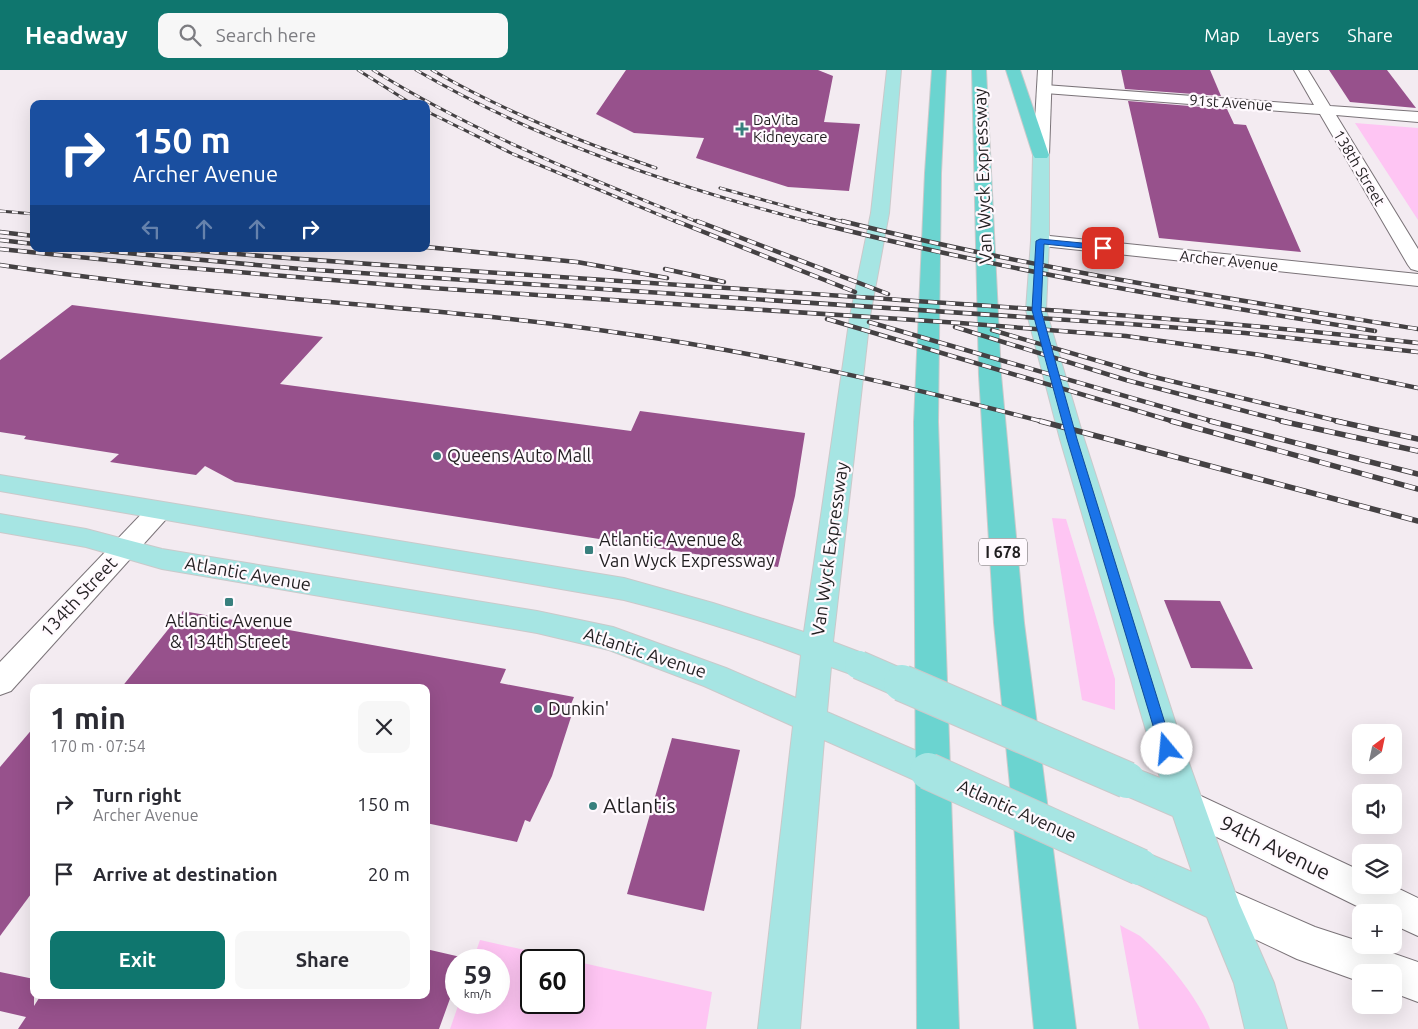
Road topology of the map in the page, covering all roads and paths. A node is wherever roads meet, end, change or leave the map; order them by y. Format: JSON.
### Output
{"nodes":[{"id":1,"x":894,"y":70,"type":"edge"},
{"id":2,"x":939,"y":70,"type":"edge"},
{"id":3,"x":979,"y":70,"type":"edge"},
{"id":4,"x":1013,"y":70,"type":"edge"},
{"id":5,"x":1045,"y":70,"type":"edge"},
{"id":6,"x":1301,"y":70,"type":"edge"},
{"id":7,"x":1045,"y":89,"type":"junction"},
{"id":8,"x":1325,"y":110,"type":"junction"},
{"id":9,"x":1418,"y":118,"type":"edge"},
{"id":10,"x":1041,"y":154,"type":"junction"},
{"id":11,"x":1040,"y":241,"type":"junction"},
{"id":12,"x":1418,"y":266,"type":"edge"},
{"id":13,"x":1418,"y":280,"type":"edge"},
{"id":14,"x":0,"y":483,"type":"edge"},
{"id":15,"x":158,"y":511,"type":"junction"},
{"id":16,"x":0,"y":523,"type":"edge"},
{"id":17,"x":125,"y":548,"type":"junction"},
{"id":18,"x":817,"y":648,"type":"junction"},
{"id":19,"x":0,"y":682,"type":"edge"},
{"id":20,"x":810,"y":719,"type":"junction"},
{"id":21,"x":1186,"y":805,"type":"junction"},
{"id":22,"x":1221,"y":904,"type":"junction"},
{"id":23,"x":1418,"y":917,"type":"edge"},
{"id":24,"x":1366,"y":964,"type":"edge"},
{"id":25,"x":1402,"y":976,"type":"edge"},
{"id":26,"x":1418,"y":982,"type":"edge"},
{"id":27,"x":779,"y":1029,"type":"edge"},
{"id":28,"x":938,"y":1029,"type":"edge"},
{"id":29,"x":1054,"y":1029,"type":"edge"},
{"id":30,"x":1266,"y":1029,"type":"edge"}],
"edges":[{"from":1,"to":18,"type":"main road","name":"Van Wyck Expressway"},
{"from":2,"to":28,"type":"highway"},
{"from":3,"to":29,"type":"highway","name":"Van Wyck Expressway","number":"I 678"},
{"from":4,"to":10,"type":"highway"},
{"from":5,"to":7,"type":"street"},
{"from":6,"to":8,"type":"street","name":"138th Street"},
{"from":7,"to":8,"type":"street","name":"91st Avenue"},
{"from":7,"to":10,"type":"street"},
{"from":8,"to":9,"type":"street","name":"91st Avenue"},
{"from":8,"to":12,"type":"street","name":"138th Street"},
{"from":10,"to":11,"type":"main road"},
{"from":11,"to":13,"type":"street","name":"Archer Avenue"},
{"from":11,"to":21,"type":"main road"},
{"from":14,"to":15,"type":"main road"},
{"from":15,"to":17,"type":"street","name":"134th Street"},
{"from":15,"to":18,"type":"main road"},
{"from":16,"to":17,"type":"main road","name":"Atlantic Avenue"},
{"from":17,"to":19,"type":"street","name":"134th Street"},
{"from":17,"to":20,"type":"main road","name":"Atlantic Avenue"},
{"from":18,"to":20,"type":"main road","name":"Van Wyck Expressway"},
{"from":18,"to":21,"type":"main road","bridge":true},
{"from":20,"to":22,"type":"main road","name":"Atlantic Avenue","bridge":true},
{"from":20,"to":27,"type":"main road","name":"Van Wyck Expressway"},
{"from":21,"to":22,"type":"main road"},
{"from":21,"to":23,"type":"street","name":"94th Avenue"},
{"from":22,"to":24,"type":"street"},
{"from":22,"to":30,"type":"main road"},
{"from":25,"to":26,"type":"street"}]}
